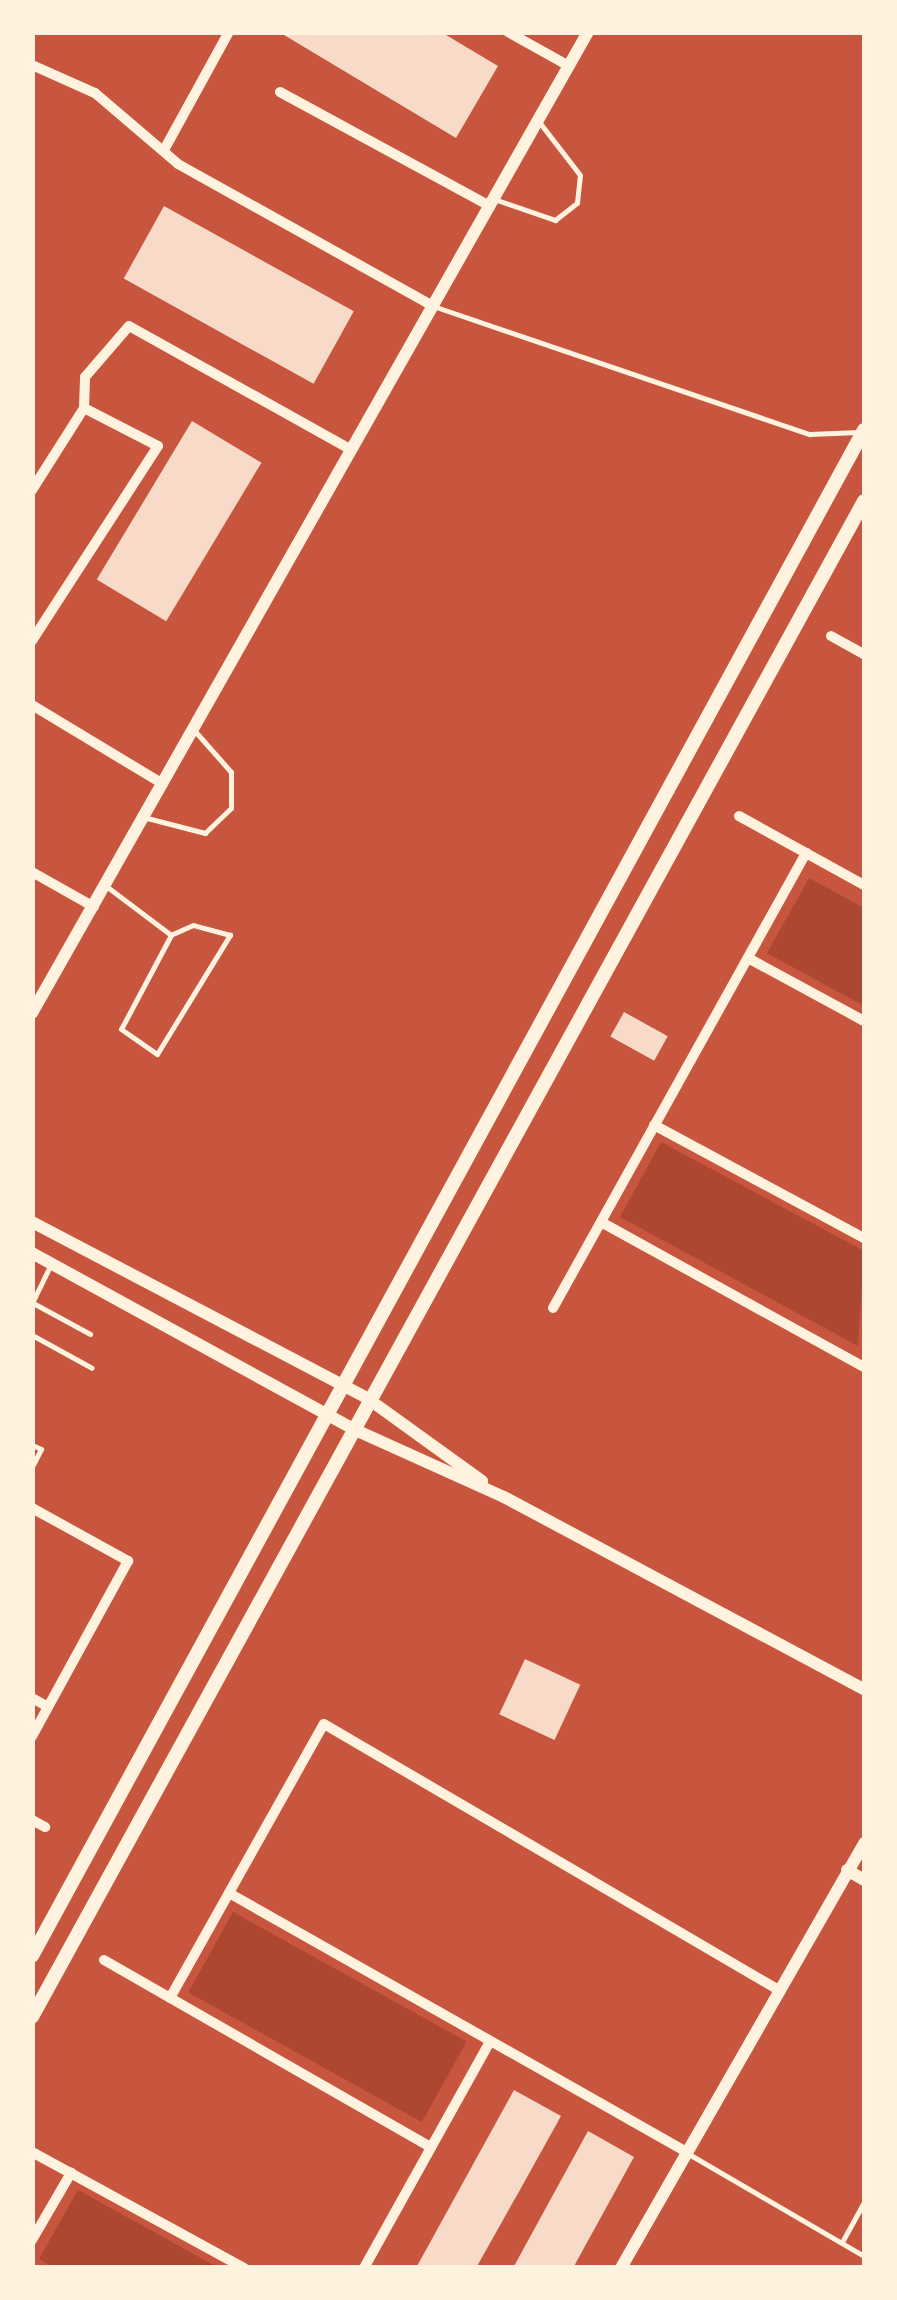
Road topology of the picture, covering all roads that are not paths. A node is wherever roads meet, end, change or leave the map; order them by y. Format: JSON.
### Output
{"nodes":[{"id":1,"x":230,"y":32,"type":"edge"},
{"id":2,"x":508,"y":32,"type":"edge"},
{"id":3,"x":588,"y":32,"type":"edge"},
{"id":4,"x":32,"y":65,"type":"edge"},
{"id":5,"x":569,"y":66,"type":"junction"},
{"id":6,"x":280,"y":92,"type":"dead end"},
{"id":7,"x":538,"y":121,"type":"junction"},
{"id":8,"x":164,"y":150,"type":"junction"},
{"id":9,"x":492,"y":202,"type":"junction"},
{"id":10,"x":434,"y":306,"type":"junction"},
{"id":11,"x":84,"y":408,"type":"junction"},
{"id":12,"x":864,"y":431,"type":"edge"},
{"id":13,"x":352,"y":450,"type":"junction"},
{"id":14,"x":32,"y":490,"type":"edge"},
{"id":15,"x":864,"y":501,"type":"edge"},
{"id":16,"x":831,"y":636,"type":"dead end"},
{"id":17,"x":32,"y":642,"type":"edge"},
{"id":18,"x":864,"y":654,"type":"edge"},
{"id":19,"x":32,"y":705,"type":"edge"},
{"id":20,"x":194,"y":730,"type":"junction"},
{"id":21,"x":163,"y":784,"type":"junction"},
{"id":22,"x":145,"y":816,"type":"junction"},
{"id":23,"x":739,"y":816,"type":"dead end"},
{"id":24,"x":806,"y":853,"type":"junction"},
{"id":25,"x":32,"y":872,"type":"edge"},
{"id":26,"x":864,"y":885,"type":"edge"},
{"id":27,"x":106,"y":886,"type":"junction"},
{"id":28,"x":94,"y":907,"type":"junction"},
{"id":29,"x":172,"y":934,"type":"junction"},
{"id":30,"x":748,"y":958,"type":"junction"},
{"id":31,"x":32,"y":1013,"type":"edge"},
{"id":32,"x":864,"y":1021,"type":"edge"},
{"id":33,"x":654,"y":1126,"type":"junction"},
{"id":34,"x":32,"y":1222,"type":"edge"},
{"id":35,"x":601,"y":1222,"type":"junction"},
{"id":36,"x":864,"y":1238,"type":"edge"},
{"id":37,"x":32,"y":1253,"type":"edge"},
{"id":38,"x":51,"y":1264,"type":"junction"},
{"id":39,"x":32,"y":1303,"type":"edge"},
{"id":40,"x":554,"y":1308,"type":"dead end"},
{"id":41,"x":90,"y":1334,"type":"dead end"},
{"id":42,"x":32,"y":1335,"type":"edge"},
{"id":43,"x":92,"y":1368,"type":"dead end"},
{"id":44,"x":864,"y":1368,"type":"edge"},
{"id":45,"x":346,"y":1387,"type":"junction"},
{"id":46,"x":367,"y":1398,"type":"junction"},
{"id":47,"x":331,"y":1417,"type":"junction"},
{"id":48,"x":351,"y":1428,"type":"junction"},
{"id":49,"x":32,"y":1444,"type":"edge"},
{"id":50,"x":32,"y":1467,"type":"edge"},
{"id":51,"x":504,"y":1498,"type":"junction"},
{"id":52,"x":32,"y":1508,"type":"edge"},
{"id":53,"x":864,"y":1689,"type":"edge"},
{"id":54,"x":32,"y":1698,"type":"edge"},
{"id":55,"x":48,"y":1707,"type":"junction"},
{"id":56,"x":32,"y":1736,"type":"edge"},
{"id":57,"x":32,"y":1820,"type":"edge"},
{"id":58,"x":45,"y":1828,"type":"dead end"},
{"id":59,"x":864,"y":1843,"type":"edge"},
{"id":60,"x":847,"y":1870,"type":"junction"},
{"id":61,"x":864,"y":1880,"type":"edge"},
{"id":62,"x":229,"y":1892,"type":"junction"},
{"id":63,"x":32,"y":1956,"type":"edge"},
{"id":64,"x":104,"y":1960,"type":"dead end"},
{"id":65,"x":777,"y":1989,"type":"junction"},
{"id":66,"x":170,"y":1998,"type":"junction"},
{"id":67,"x":32,"y":2017,"type":"edge"},
{"id":68,"x":490,"y":2042,"type":"junction"},
{"id":69,"x":431,"y":2147,"type":"junction"},
{"id":70,"x":32,"y":2152,"type":"edge"},
{"id":71,"x":685,"y":2152,"type":"junction"},
{"id":72,"x":70,"y":2173,"type":"junction"},
{"id":73,"x":864,"y":2202,"type":"edge"},
{"id":74,"x":32,"y":2240,"type":"edge"},
{"id":75,"x":842,"y":2242,"type":"junction"},
{"id":76,"x":864,"y":2256,"type":"edge"},
{"id":77,"x":244,"y":2268,"type":"edge"},
{"id":78,"x":364,"y":2268,"type":"edge"},
{"id":79,"x":620,"y":2268,"type":"edge"}],
"edges":[{"from":1,"to":8,"type":"street"},
{"from":2,"to":5,"type":"street"},
{"from":3,"to":5,"type":"street"},
{"from":4,"to":8,"type":"street"},
{"from":5,"to":7,"type":"street"},
{"from":6,"to":9,"type":"street"},
{"from":7,"to":9,"type":"street"},
{"from":7,"to":9,"type":"lane"},
{"from":8,"to":10,"type":"street"},
{"from":9,"to":10,"type":"street"},
{"from":10,"to":12,"type":"lane"},
{"from":10,"to":13,"type":"street"},
{"from":11,"to":13,"type":"street"},
{"from":11,"to":14,"type":"street"},
{"from":11,"to":17,"type":"street"},
{"from":12,"to":45,"type":"main road"},
{"from":13,"to":20,"type":"street"},
{"from":15,"to":46,"type":"main road"},
{"from":16,"to":18,"type":"street"},
{"from":19,"to":21,"type":"street"},
{"from":20,"to":21,"type":"street"},
{"from":20,"to":22,"type":"lane"},
{"from":21,"to":22,"type":"street"},
{"from":22,"to":27,"type":"street"},
{"from":23,"to":24,"type":"street"},
{"from":24,"to":26,"type":"street"},
{"from":24,"to":30,"type":"street"},
{"from":25,"to":28,"type":"street"},
{"from":27,"to":28,"type":"street"},
{"from":27,"to":29,"type":"lane"},
{"from":28,"to":31,"type":"street"},
{"from":29,"to":29,"type":"lane"},
{"from":30,"to":32,"type":"street"},
{"from":30,"to":33,"type":"street"},
{"from":33,"to":35,"type":"street"},
{"from":33,"to":36,"type":"street"},
{"from":34,"to":45,"type":"street"},
{"from":35,"to":40,"type":"street"},
{"from":35,"to":44,"type":"street"},
{"from":37,"to":38,"type":"street"},
{"from":38,"to":39,"type":"lane"},
{"from":38,"to":47,"type":"street"},
{"from":39,"to":41,"type":"lane"},
{"from":42,"to":43,"type":"lane"},
{"from":45,"to":46,"type":"street"},
{"from":45,"to":47,"type":"main road"},
{"from":46,"to":48,"type":"main road"},
{"from":46,"to":51,"type":"street"},
{"from":47,"to":48,"type":"street"},
{"from":47,"to":63,"type":"main road"},
{"from":48,"to":51,"type":"street"},
{"from":48,"to":67,"type":"main road"},
{"from":49,"to":50,"type":"lane"},
{"from":51,"to":53,"type":"street"},
{"from":52,"to":55,"type":"street"},
{"from":54,"to":55,"type":"street"},
{"from":55,"to":56,"type":"street"},
{"from":57,"to":58,"type":"street"},
{"from":59,"to":60,"type":"street"},
{"from":60,"to":61,"type":"street"},
{"from":60,"to":65,"type":"street"},
{"from":62,"to":65,"type":"street"},
{"from":62,"to":66,"type":"street"},
{"from":62,"to":68,"type":"street"},
{"from":64,"to":66,"type":"street"},
{"from":65,"to":71,"type":"street"},
{"from":66,"to":69,"type":"street"},
{"from":68,"to":69,"type":"street"},
{"from":68,"to":71,"type":"street"},
{"from":69,"to":78,"type":"street"},
{"from":70,"to":72,"type":"street"},
{"from":71,"to":75,"type":"lane"},
{"from":71,"to":79,"type":"street"},
{"from":72,"to":74,"type":"street"},
{"from":72,"to":77,"type":"street"},
{"from":73,"to":75,"type":"lane"},
{"from":75,"to":76,"type":"lane"}]}
